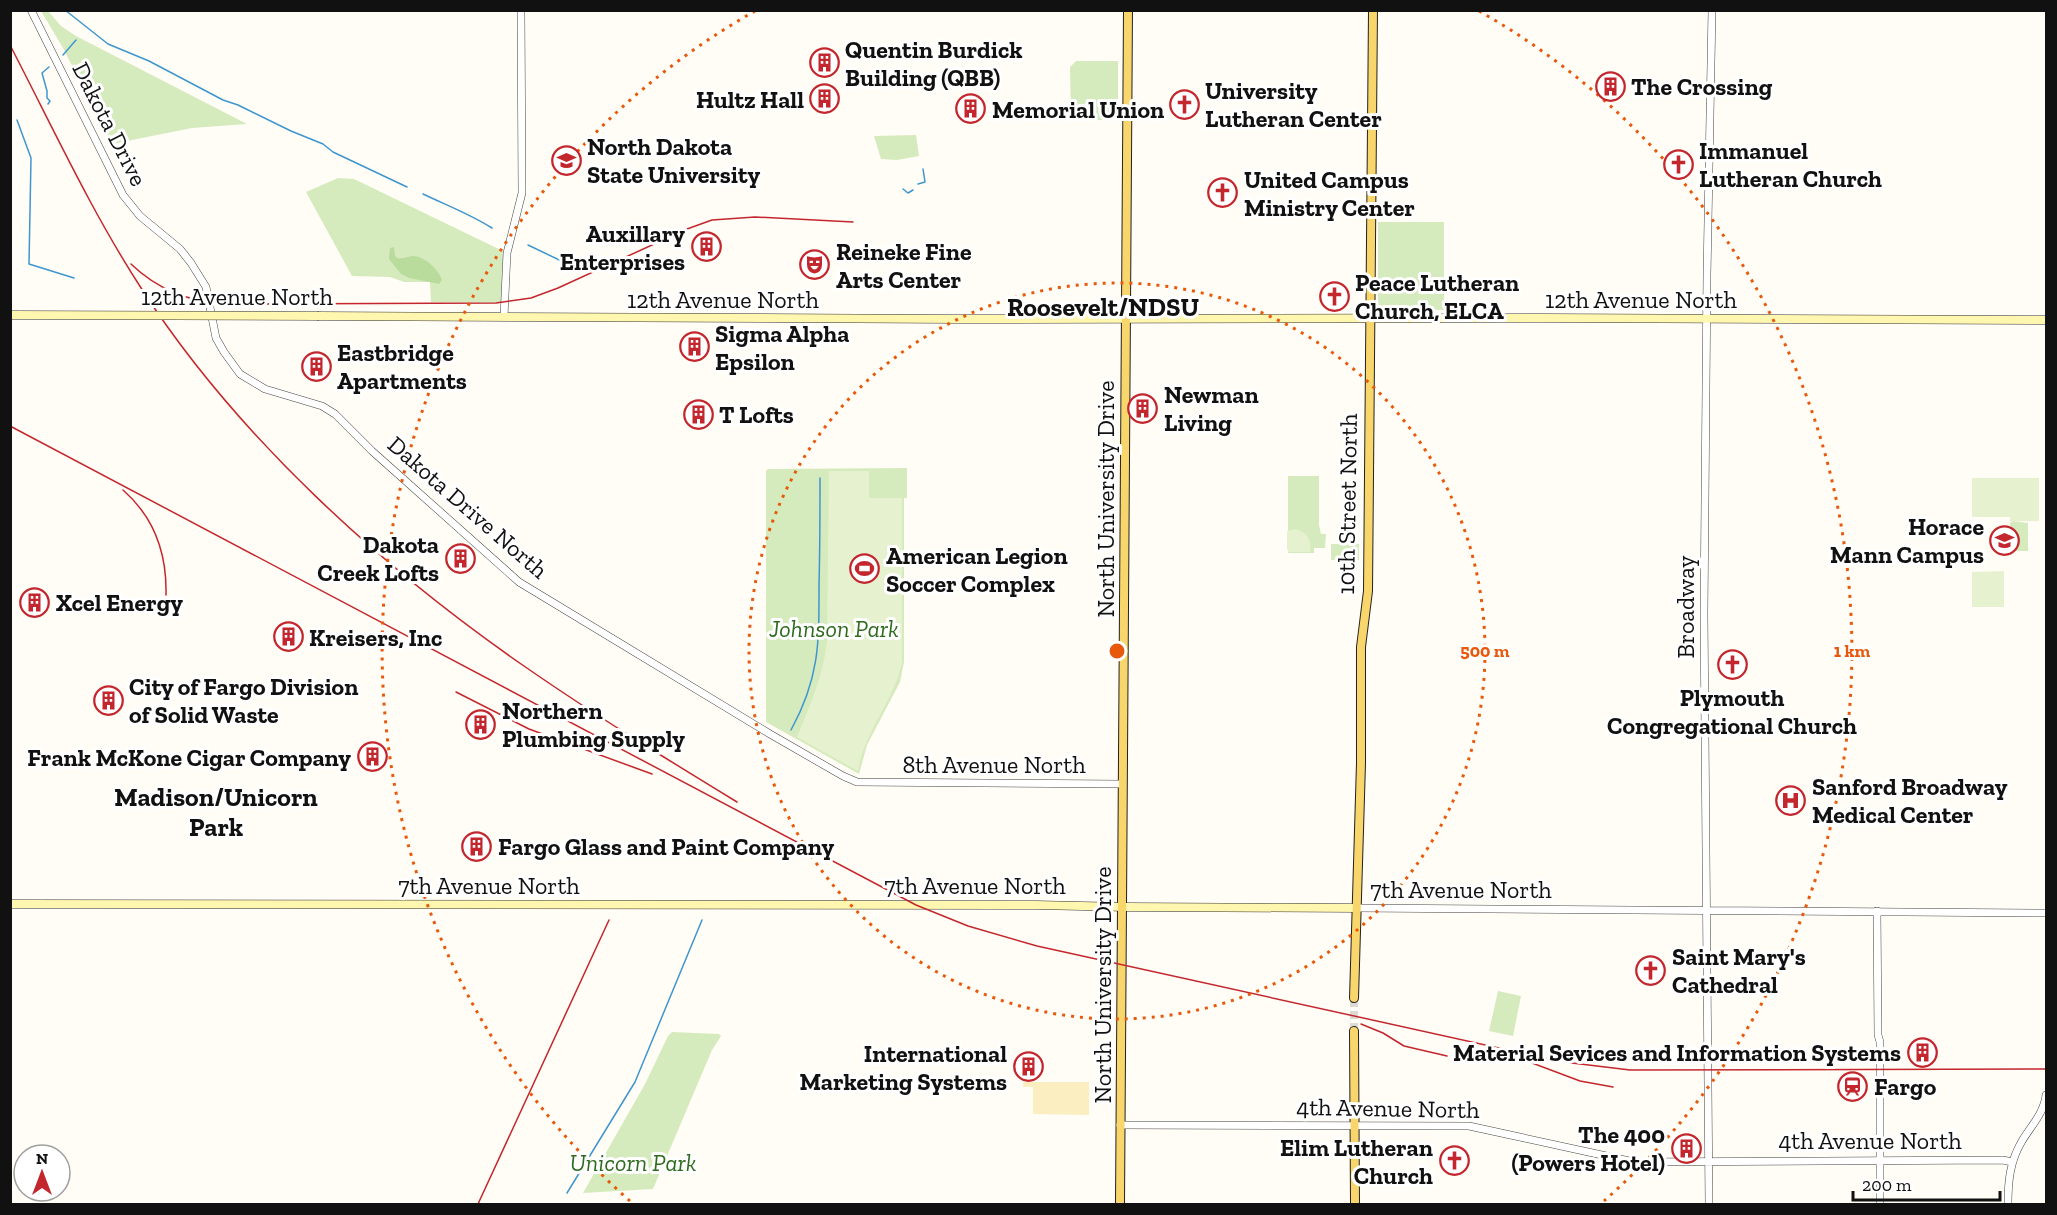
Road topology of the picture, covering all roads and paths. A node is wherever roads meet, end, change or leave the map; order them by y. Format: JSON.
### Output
{"nodes":[{"id":1,"x":31,"y":10,"type":"edge"},
{"id":2,"x":521,"y":10,"type":"edge"},
{"id":3,"x":1128,"y":10,"type":"edge"},
{"id":4,"x":1373,"y":10,"type":"edge"},
{"id":5,"x":1712,"y":10,"type":"edge"},
{"id":6,"x":10,"y":315,"type":"edge"},
{"id":7,"x":504,"y":317,"type":"junction"},
{"id":8,"x":1125,"y":319,"type":"junction"},
{"id":9,"x":1369,"y":319,"type":"junction"},
{"id":10,"x":1707,"y":319,"type":"junction"},
{"id":11,"x":2046,"y":320,"type":"edge"},
{"id":12,"x":216,"y":338,"type":"joint"},
{"id":13,"x":865,"y":783,"type":"joint"},
{"id":14,"x":1122,"y":784,"type":"junction"},
{"id":15,"x":10,"y":904,"type":"edge"},
{"id":16,"x":1121,"y":906,"type":"junction"},
{"id":17,"x":1357,"y":908,"type":"junction"},
{"id":18,"x":1707,"y":911,"type":"junction"},
{"id":19,"x":1877,"y":911,"type":"junction"},
{"id":20,"x":2046,"y":913,"type":"edge"},
{"id":21,"x":1354,"y":998,"type":"tunnel mouth"},
{"id":22,"x":1354,"y":1031,"type":"tunnel mouth"},
{"id":23,"x":2046,"y":1095,"type":"edge"},
{"id":24,"x":1120,"y":1125,"type":"junction"},
{"id":25,"x":1356,"y":1126,"type":"junction"},
{"id":26,"x":1880,"y":1160,"type":"junction"},
{"id":27,"x":1708,"y":1161,"type":"junction"},
{"id":28,"x":2012,"y":1162,"type":"junction"},
{"id":29,"x":1120,"y":1204,"type":"edge"},
{"id":30,"x":1355,"y":1204,"type":"edge"},
{"id":31,"x":1709,"y":1204,"type":"edge"},
{"id":32,"x":1880,"y":1204,"type":"edge"},
{"id":33,"x":2008,"y":1204,"type":"edge"}],
"edges":[{"from":1,"to":12,"type":"street","name":"Dakota Drive"},
{"from":2,"to":7,"type":"street"},
{"from":3,"to":8,"type":"main road","name":"North University Drive"},
{"from":4,"to":9,"type":"main road","name":"10th Street North"},
{"from":5,"to":10,"type":"street","name":"Broadway"},
{"from":6,"to":7,"type":"main road","name":"12th Avenue North","bridge":true},
{"from":7,"to":8,"type":"main road","name":"12th Avenue North"},
{"from":8,"to":9,"type":"main road","name":"12th Avenue North"},
{"from":8,"to":14,"type":"main road","name":"North University Drive"},
{"from":9,"to":10,"type":"main road","name":"12th Avenue North"},
{"from":9,"to":17,"type":"main road","name":"10th Street North"},
{"from":10,"to":11,"type":"main road","name":"12th Avenue North"},
{"from":10,"to":18,"type":"street","name":"Broadway"},
{"from":12,"to":13,"type":"street","name":"Dakota Drive North"},
{"from":13,"to":14,"type":"street","name":"8th Avenue North"},
{"from":14,"to":16,"type":"main road","name":"North University Drive"},
{"from":15,"to":16,"type":"main road","name":"7th Avenue North"},
{"from":16,"to":17,"type":"main road","name":"7th Avenue North"},
{"from":16,"to":24,"type":"main road","name":"North University Drive"},
{"from":17,"to":18,"type":"street","name":"7th Avenue North"},
{"from":17,"to":21,"type":"main road","name":"10th Street North"},
{"from":18,"to":19,"type":"street","name":"7th Avenue North"},
{"from":18,"to":27,"type":"street","name":"Broadway"},
{"from":19,"to":20,"type":"street","name":"7th Avenue North"},
{"from":19,"to":26,"type":"street"},
{"from":22,"to":25,"type":"main road"},
{"from":23,"to":28,"type":"street"},
{"from":24,"to":25,"type":"street","name":"4th Avenue North"},
{"from":24,"to":29,"type":"main road","name":"North University Drive"},
{"from":25,"to":27,"type":"street","name":"4th Avenue North"},
{"from":25,"to":30,"type":"main road"},
{"from":26,"to":27,"type":"street","name":"4th Avenue North"},
{"from":26,"to":28,"type":"street","name":"4th Avenue North"},
{"from":26,"to":32,"type":"street"},
{"from":27,"to":31,"type":"street","name":"Broadway"},
{"from":28,"to":33,"type":"street"}]}
